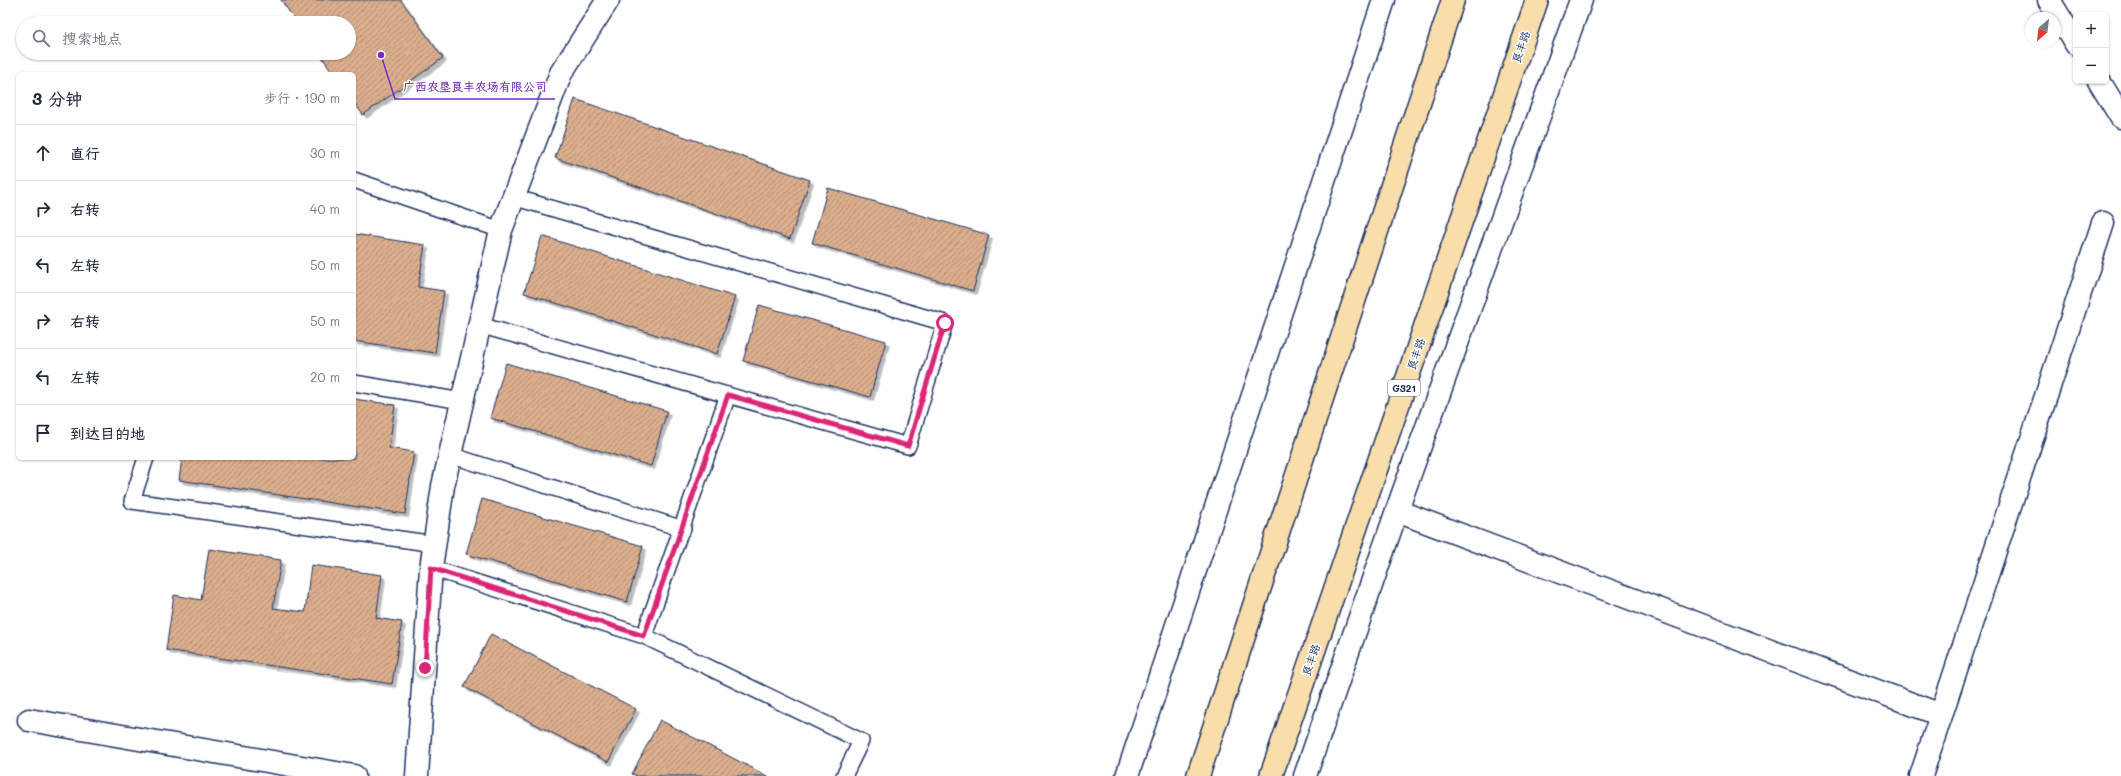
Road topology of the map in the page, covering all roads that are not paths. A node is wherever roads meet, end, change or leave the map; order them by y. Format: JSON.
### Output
{"nodes":[{"id":1,"x":608,"y":0,"type":"edge"},
{"id":2,"x":1384,"y":0,"type":"edge"},
{"id":3,"x":1453,"y":0,"type":"edge"},
{"id":4,"x":1537,"y":0,"type":"edge"},
{"id":5,"x":1581,"y":0,"type":"edge"},
{"id":6,"x":2049,"y":0,"type":"edge"},
{"id":7,"x":2073,"y":39,"type":"edge"},
{"id":8,"x":2101,"y":84,"type":"edge"},
{"id":9,"x":2121,"y":117,"type":"edge"},
{"id":10,"x":356,"y":181,"type":"edge"},
{"id":11,"x":513,"y":197,"type":"junction"},
{"id":12,"x":2103,"y":223,"type":"dead end"},
{"id":13,"x":501,"y":230,"type":"junction"},
{"id":14,"x":479,"y":325,"type":"junction"},
{"id":15,"x":356,"y":383,"type":"edge"},
{"id":16,"x":728,"y":395,"type":"junction"},
{"id":17,"x":462,"y":401,"type":"junction"},
{"id":18,"x":450,"y":456,"type":"junction"},
{"id":19,"x":145,"y":460,"type":"edge"},
{"id":20,"x":1397,"y":511,"type":"junction"},
{"id":21,"x":683,"y":528,"type":"junction"},
{"id":22,"x":435,"y":544,"type":"junction"},
{"id":23,"x":431,"y":568,"type":"junction"},
{"id":24,"x":644,"y":636,"type":"junction"},
{"id":25,"x":1941,"y":715,"type":"junction"},
{"id":26,"x":30,"y":720,"type":"dead end"},
{"id":27,"x":354,"y":776,"type":"edge"},
{"id":28,"x":417,"y":776,"type":"edge"},
{"id":29,"x":844,"y":776,"type":"edge"},
{"id":30,"x":1127,"y":776,"type":"edge"},
{"id":31,"x":1198,"y":776,"type":"edge"},
{"id":32,"x":1271,"y":776,"type":"edge"},
{"id":33,"x":1305,"y":776,"type":"edge"},
{"id":34,"x":1921,"y":776,"type":"edge"}],
"edges":[{"from":1,"to":11,"type":"street"},
{"from":2,"to":30,"type":"street"},
{"from":3,"to":31,"type":"highway"},
{"from":4,"to":32,"type":"highway","name":"良丰路","number":"G321"},
{"from":5,"to":20,"type":"street"},
{"from":6,"to":7,"type":"street"},
{"from":8,"to":9,"type":"street"},
{"from":10,"to":13,"type":"lane"},
{"from":11,"to":13,"type":"street"},
{"from":11,"to":16,"type":"lane"},
{"from":12,"to":25,"type":"street"},
{"from":13,"to":14,"type":"street"},
{"from":14,"to":16,"type":"lane"},
{"from":14,"to":17,"type":"street"},
{"from":15,"to":17,"type":"lane"},
{"from":16,"to":21,"type":"lane"},
{"from":17,"to":18,"type":"street"},
{"from":18,"to":21,"type":"lane"},
{"from":18,"to":22,"type":"street"},
{"from":19,"to":22,"type":"lane"},
{"from":20,"to":25,"type":"street"},
{"from":20,"to":33,"type":"street"},
{"from":21,"to":24,"type":"lane"},
{"from":22,"to":23,"type":"street"},
{"from":23,"to":24,"type":"lane"},
{"from":23,"to":28,"type":"street"},
{"from":24,"to":29,"type":"lane"},
{"from":25,"to":34,"type":"street"},
{"from":26,"to":27,"type":"street"}]}
